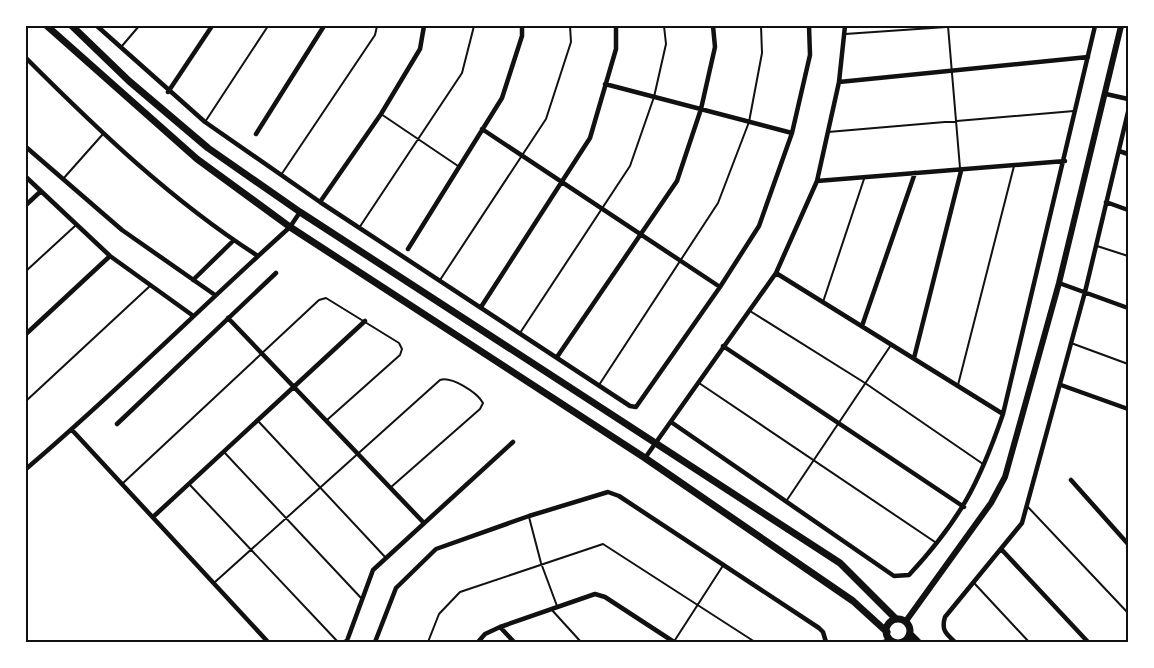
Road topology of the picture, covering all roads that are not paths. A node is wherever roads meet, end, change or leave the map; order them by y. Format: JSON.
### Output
{"nodes":[{"id":1,"x":48,"y":26,"type":"edge"},
{"id":2,"x":72,"y":26,"type":"edge"},
{"id":3,"x":98,"y":26,"type":"edge"},
{"id":4,"x":139,"y":26,"type":"edge"},
{"id":5,"x":212,"y":26,"type":"edge"},
{"id":6,"x":268,"y":26,"type":"edge"},
{"id":7,"x":324,"y":26,"type":"edge"},
{"id":8,"x":377,"y":26,"type":"edge"},
{"id":9,"x":424,"y":26,"type":"edge"},
{"id":10,"x":474,"y":26,"type":"edge"},
{"id":11,"x":522,"y":26,"type":"edge"},
{"id":12,"x":570,"y":26,"type":"edge"},
{"id":13,"x":616,"y":26,"type":"edge"},
{"id":14,"x":664,"y":26,"type":"edge"},
{"id":15,"x":713,"y":26,"type":"edge"},
{"id":16,"x":761,"y":26,"type":"edge"},
{"id":17,"x":809,"y":26,"type":"edge"},
{"id":18,"x":845,"y":26,"type":"edge"},
{"id":19,"x":948,"y":26,"type":"edge"},
{"id":20,"x":961,"y":26,"type":"edge"},
{"id":21,"x":1095,"y":26,"type":"edge"},
{"id":22,"x":1121,"y":26,"type":"edge"},
{"id":23,"x":845,"y":34,"type":"junction"},
{"id":24,"x":121,"y":48,"type":"junction"},
{"id":25,"x":1088,"y":57,"type":"junction"},
{"id":26,"x":26,"y":58,"type":"edge"},
{"id":27,"x":952,"y":71,"type":"junction"},
{"id":28,"x":839,"y":82,"type":"junction"},
{"id":29,"x":605,"y":84,"type":"junction"},
{"id":30,"x":168,"y":92,"type":"junction"},
{"id":31,"x":1106,"y":94,"type":"junction"},
{"id":32,"x":654,"y":97,"type":"junction"},
{"id":33,"x":1128,"y":99,"type":"edge"},
{"id":34,"x":701,"y":109,"type":"junction"},
{"id":35,"x":1076,"y":110,"type":"junction"},
{"id":36,"x":1128,"y":112,"type":"edge"},
{"id":37,"x":381,"y":114,"type":"junction"},
{"id":38,"x":205,"y":122,"type":"junction"},
{"id":39,"x":749,"y":122,"type":"junction"},
{"id":40,"x":957,"y":122,"type":"junction"},
{"id":41,"x":482,"y":129,"type":"junction"},
{"id":42,"x":792,"y":132,"type":"junction"},
{"id":43,"x":828,"y":132,"type":"junction"},
{"id":44,"x":256,"y":134,"type":"dead end"},
{"id":45,"x":103,"y":135,"type":"junction"},
{"id":46,"x":419,"y":140,"type":"junction"},
{"id":47,"x":26,"y":147,"type":"edge"},
{"id":48,"x":1119,"y":151,"type":"junction"},
{"id":49,"x":1128,"y":154,"type":"edge"},
{"id":50,"x":521,"y":155,"type":"junction"},
{"id":51,"x":1065,"y":162,"type":"junction"},
{"id":52,"x":1014,"y":165,"type":"junction"},
{"id":53,"x":458,"y":166,"type":"junction"},
{"id":54,"x":961,"y":171,"type":"junction"},
{"id":55,"x":915,"y":174,"type":"junction"},
{"id":56,"x":281,"y":175,"type":"junction"},
{"id":57,"x":26,"y":177,"type":"edge"},
{"id":58,"x":864,"y":178,"type":"junction"},
{"id":59,"x":63,"y":180,"type":"junction"},
{"id":60,"x":817,"y":181,"type":"junction"},
{"id":61,"x":561,"y":182,"type":"junction"},
{"id":62,"x":41,"y":191,"type":"junction"},
{"id":63,"x":320,"y":202,"type":"junction"},
{"id":64,"x":1107,"y":202,"type":"junction"},
{"id":65,"x":26,"y":205,"type":"edge"},
{"id":66,"x":601,"y":208,"type":"junction"},
{"id":67,"x":1128,"y":210,"type":"edge"},
{"id":68,"x":300,"y":212,"type":"junction"},
{"id":69,"x":75,"y":226,"type":"junction"},
{"id":70,"x":290,"y":227,"type":"junction"},
{"id":71,"x":359,"y":228,"type":"junction"},
{"id":72,"x":640,"y":234,"type":"junction"},
{"id":73,"x":234,"y":240,"type":"junction"},
{"id":74,"x":1096,"y":245,"type":"junction"},
{"id":75,"x":408,"y":249,"type":"dead end"},
{"id":76,"x":110,"y":256,"type":"junction"},
{"id":77,"x":258,"y":256,"type":"junction"},
{"id":78,"x":1128,"y":256,"type":"edge"},
{"id":79,"x":680,"y":261,"type":"junction"},
{"id":80,"x":26,"y":271,"type":"edge"},
{"id":81,"x":276,"y":273,"type":"dead end"},
{"id":82,"x":776,"y":273,"type":"junction"},
{"id":83,"x":193,"y":280,"type":"junction"},
{"id":84,"x":440,"y":280,"type":"junction"},
{"id":85,"x":1059,"y":282,"type":"junction"},
{"id":86,"x":152,"y":284,"type":"junction"},
{"id":87,"x":720,"y":287,"type":"junction"},
{"id":88,"x":1085,"y":292,"type":"junction"},
{"id":89,"x":215,"y":295,"type":"junction"},
{"id":90,"x":823,"y":302,"type":"junction"},
{"id":91,"x":481,"y":307,"type":"junction"},
{"id":92,"x":1128,"y":308,"type":"edge"},
{"id":93,"x":748,"y":310,"type":"junction"},
{"id":94,"x":192,"y":315,"type":"junction"},
{"id":95,"x":228,"y":318,"type":"junction"},
{"id":96,"x":365,"y":321,"type":"junction"},
{"id":97,"x":862,"y":326,"type":"junction"},
{"id":98,"x":520,"y":333,"type":"junction"},
{"id":99,"x":26,"y":334,"type":"edge"},
{"id":100,"x":1071,"y":343,"type":"junction"},
{"id":101,"x":891,"y":344,"type":"junction"},
{"id":102,"x":723,"y":346,"type":"junction"},
{"id":103,"x":262,"y":354,"type":"junction"},
{"id":104,"x":556,"y":357,"type":"junction"},
{"id":105,"x":914,"y":358,"type":"junction"},
{"id":106,"x":1128,"y":364,"type":"edge"},
{"id":107,"x":698,"y":382,"type":"junction"},
{"id":108,"x":865,"y":383,"type":"junction"},
{"id":109,"x":599,"y":385,"type":"junction"},
{"id":110,"x":958,"y":385,"type":"junction"},
{"id":111,"x":1061,"y":385,"type":"junction"},
{"id":112,"x":294,"y":387,"type":"junction"},
{"id":113,"x":26,"y":401,"type":"edge"},
{"id":114,"x":1128,"y":409,"type":"edge"},
{"id":115,"x":1003,"y":414,"type":"junction"},
{"id":116,"x":258,"y":421,"type":"junction"},
{"id":117,"x":327,"y":421,"type":"junction"},
{"id":118,"x":671,"y":422,"type":"junction"},
{"id":119,"x":838,"y":423,"type":"junction"},
{"id":120,"x":117,"y":424,"type":"dead end"},
{"id":121,"x":72,"y":430,"type":"junction"},
{"id":122,"x":513,"y":442,"type":"dead end"},
{"id":123,"x":655,"y":443,"type":"junction"},
{"id":124,"x":224,"y":452,"type":"junction"},
{"id":125,"x":358,"y":454,"type":"junction"},
{"id":126,"x":645,"y":458,"type":"junction"},
{"id":127,"x":814,"y":460,"type":"junction"},
{"id":128,"x":985,"y":466,"type":"junction"},
{"id":129,"x":26,"y":469,"type":"edge"},
{"id":130,"x":1071,"y":480,"type":"dead end"},
{"id":131,"x":122,"y":484,"type":"junction"},
{"id":132,"x":189,"y":484,"type":"junction"},
{"id":133,"x":322,"y":487,"type":"junction"},
{"id":134,"x":390,"y":488,"type":"junction"},
{"id":135,"x":787,"y":500,"type":"junction"},
{"id":136,"x":1027,"y":506,"type":"junction"},
{"id":137,"x":964,"y":507,"type":"junction"},
{"id":138,"x":529,"y":516,"type":"junction"},
{"id":139,"x":153,"y":517,"type":"junction"},
{"id":140,"x":287,"y":518,"type":"junction"},
{"id":141,"x":424,"y":523,"type":"junction"},
{"id":142,"x":938,"y":544,"type":"junction"},
{"id":143,"x":1128,"y":544,"type":"edge"},
{"id":144,"x":1002,"y":550,"type":"junction"},
{"id":145,"x":250,"y":551,"type":"junction"},
{"id":146,"x":386,"y":558,"type":"junction"},
{"id":147,"x":542,"y":563,"type":"junction"},
{"id":148,"x":724,"y":564,"type":"junction"},
{"id":149,"x":213,"y":583,"type":"junction"},
{"id":150,"x":975,"y":584,"type":"junction"},
{"id":151,"x":362,"y":599,"type":"junction"},
{"id":152,"x":698,"y":604,"type":"junction"},
{"id":153,"x":557,"y":606,"type":"junction"},
{"id":154,"x":550,"y":609,"type":"junction"},
{"id":155,"x":1128,"y":613,"type":"edge"},
{"id":156,"x":896,"y":619,"type":"junction"},
{"id":157,"x":906,"y":621,"type":"junction"},
{"id":158,"x":500,"y":627,"type":"junction"},
{"id":159,"x":910,"y":634,"type":"junction"},
{"id":160,"x":348,"y":638,"type":"joint"},
{"id":161,"x":887,"y":638,"type":"edge"},
{"id":162,"x":268,"y":642,"type":"edge"},
{"id":163,"x":338,"y":642,"type":"edge"},
{"id":164,"x":344,"y":642,"type":"edge"},
{"id":165,"x":375,"y":642,"type":"edge"},
{"id":166,"x":428,"y":642,"type":"edge"},
{"id":167,"x":478,"y":642,"type":"edge"},
{"id":168,"x":514,"y":642,"type":"edge"},
{"id":169,"x":581,"y":642,"type":"edge"},
{"id":170,"x":674,"y":642,"type":"edge"},
{"id":171,"x":755,"y":642,"type":"edge"},
{"id":172,"x":826,"y":642,"type":"edge"},
{"id":173,"x":897,"y":642,"type":"edge"},
{"id":174,"x":918,"y":642,"type":"edge"},
{"id":175,"x":955,"y":642,"type":"edge"},
{"id":176,"x":1029,"y":642,"type":"edge"},
{"id":177,"x":1088,"y":642,"type":"edge"}],
"edges":[{"from":1,"to":70,"type":"main road"},
{"from":2,"to":68,"type":"main road"},
{"from":3,"to":24,"type":"street"},
{"from":4,"to":24,"type":"lane"},
{"from":5,"to":30,"type":"street"},
{"from":6,"to":38,"type":"lane"},
{"from":7,"to":44,"type":"street"},
{"from":8,"to":56,"type":"lane"},
{"from":9,"to":37,"type":"street"},
{"from":10,"to":46,"type":"lane"},
{"from":11,"to":41,"type":"street"},
{"from":12,"to":50,"type":"lane"},
{"from":13,"to":29,"type":"street"},
{"from":14,"to":32,"type":"lane"},
{"from":15,"to":34,"type":"street"},
{"from":16,"to":39,"type":"lane"},
{"from":17,"to":42,"type":"street"},
{"from":18,"to":23,"type":"street"},
{"from":19,"to":20,"type":"lane"},
{"from":19,"to":23,"type":"lane"},
{"from":19,"to":27,"type":"lane"},
{"from":21,"to":25,"type":"street"},
{"from":22,"to":31,"type":"street"},
{"from":23,"to":28,"type":"street"},
{"from":24,"to":30,"type":"street"},
{"from":25,"to":27,"type":"street"},
{"from":25,"to":35,"type":"street"},
{"from":26,"to":45,"type":"street"},
{"from":27,"to":28,"type":"street"},
{"from":27,"to":40,"type":"lane"},
{"from":28,"to":43,"type":"street"},
{"from":29,"to":32,"type":"street"},
{"from":29,"to":61,"type":"street"},
{"from":30,"to":38,"type":"street"},
{"from":31,"to":33,"type":"street"},
{"from":31,"to":85,"type":"street"},
{"from":32,"to":34,"type":"street"},
{"from":32,"to":66,"type":"lane"},
{"from":34,"to":39,"type":"street"},
{"from":34,"to":72,"type":"street"},
{"from":35,"to":40,"type":"lane"},
{"from":35,"to":51,"type":"street"},
{"from":36,"to":48,"type":"street"},
{"from":37,"to":46,"type":"lane"},
{"from":37,"to":63,"type":"street"},
{"from":38,"to":56,"type":"street"},
{"from":39,"to":42,"type":"street"},
{"from":39,"to":79,"type":"lane"},
{"from":40,"to":43,"type":"lane"},
{"from":40,"to":54,"type":"lane"},
{"from":41,"to":50,"type":"street"},
{"from":41,"to":53,"type":"street"},
{"from":42,"to":87,"type":"street"},
{"from":43,"to":60,"type":"street"},
{"from":45,"to":59,"type":"lane"},
{"from":45,"to":73,"type":"street"},
{"from":46,"to":53,"type":"lane"},
{"from":46,"to":71,"type":"lane"},
{"from":47,"to":59,"type":"street"},
{"from":48,"to":49,"type":"street"},
{"from":48,"to":64,"type":"street"},
{"from":50,"to":61,"type":"street"},
{"from":50,"to":84,"type":"lane"},
{"from":51,"to":52,"type":"street"},
{"from":51,"to":115,"type":"street"},
{"from":52,"to":54,"type":"street"},
{"from":52,"to":110,"type":"lane"},
{"from":53,"to":75,"type":"street"},
{"from":54,"to":55,"type":"street"},
{"from":54,"to":105,"type":"street"},
{"from":55,"to":58,"type":"street"},
{"from":55,"to":97,"type":"street"},
{"from":56,"to":63,"type":"street"},
{"from":57,"to":62,"type":"street"},
{"from":58,"to":60,"type":"street"},
{"from":58,"to":90,"type":"lane"},
{"from":59,"to":83,"type":"street"},
{"from":60,"to":82,"type":"street"},
{"from":61,"to":66,"type":"street"},
{"from":61,"to":91,"type":"street"},
{"from":62,"to":65,"type":"street"},
{"from":62,"to":69,"type":"street"},
{"from":63,"to":71,"type":"street"},
{"from":64,"to":67,"type":"street"},
{"from":64,"to":74,"type":"street"},
{"from":66,"to":72,"type":"street"},
{"from":66,"to":98,"type":"lane"},
{"from":68,"to":70,"type":"street"},
{"from":68,"to":123,"type":"main road"},
{"from":69,"to":76,"type":"street"},
{"from":69,"to":80,"type":"lane"},
{"from":70,"to":77,"type":"street"},
{"from":70,"to":126,"type":"main road"},
{"from":71,"to":84,"type":"street"},
{"from":72,"to":79,"type":"street"},
{"from":72,"to":104,"type":"street"},
{"from":73,"to":77,"type":"street"},
{"from":73,"to":83,"type":"street"},
{"from":74,"to":78,"type":"lane"},
{"from":74,"to":88,"type":"street"},
{"from":76,"to":86,"type":"street"},
{"from":76,"to":99,"type":"street"},
{"from":77,"to":89,"type":"street"},
{"from":79,"to":87,"type":"street"},
{"from":79,"to":109,"type":"lane"},
{"from":81,"to":95,"type":"street"},
{"from":82,"to":90,"type":"street"},
{"from":82,"to":93,"type":"street"},
{"from":83,"to":89,"type":"street"},
{"from":84,"to":91,"type":"street"},
{"from":85,"to":88,"type":"street"},
{"from":85,"to":157,"type":"street"},
{"from":86,"to":94,"type":"street"},
{"from":86,"to":113,"type":"lane"},
{"from":87,"to":109,"type":"street"},
{"from":88,"to":92,"type":"street"},
{"from":88,"to":100,"type":"street"},
{"from":89,"to":94,"type":"street"},
{"from":90,"to":97,"type":"street"},
{"from":91,"to":98,"type":"street"},
{"from":93,"to":102,"type":"street"},
{"from":93,"to":108,"type":"lane"},
{"from":94,"to":121,"type":"street"},
{"from":95,"to":103,"type":"street"},
{"from":95,"to":120,"type":"street"},
{"from":96,"to":103,"type":"lane"},
{"from":96,"to":112,"type":"street"},
{"from":96,"to":117,"type":"lane"},
{"from":97,"to":101,"type":"street"},
{"from":98,"to":104,"type":"street"},
{"from":100,"to":106,"type":"lane"},
{"from":100,"to":111,"type":"street"},
{"from":101,"to":105,"type":"street"},
{"from":101,"to":108,"type":"lane"},
{"from":102,"to":107,"type":"street"},
{"from":102,"to":119,"type":"street"},
{"from":103,"to":112,"type":"street"},
{"from":103,"to":131,"type":"lane"},
{"from":104,"to":109,"type":"street"},
{"from":105,"to":110,"type":"street"},
{"from":107,"to":118,"type":"street"},
{"from":107,"to":127,"type":"lane"},
{"from":108,"to":119,"type":"lane"},
{"from":108,"to":128,"type":"lane"},
{"from":110,"to":115,"type":"street"},
{"from":111,"to":114,"type":"street"},
{"from":111,"to":136,"type":"street"},
{"from":112,"to":116,"type":"street"},
{"from":112,"to":117,"type":"street"},
{"from":115,"to":128,"type":"street"},
{"from":116,"to":124,"type":"street"},
{"from":116,"to":133,"type":"lane"},
{"from":117,"to":125,"type":"street"},
{"from":118,"to":123,"type":"street"},
{"from":118,"to":135,"type":"street"},
{"from":119,"to":127,"type":"lane"},
{"from":119,"to":137,"type":"street"},
{"from":121,"to":129,"type":"street"},
{"from":121,"to":131,"type":"street"},
{"from":122,"to":141,"type":"street"},
{"from":123,"to":126,"type":"street"},
{"from":123,"to":156,"type":"main road"},
{"from":124,"to":132,"type":"street"},
{"from":124,"to":140,"type":"lane"},
{"from":125,"to":133,"type":"lane"},
{"from":125,"to":134,"type":"street"},
{"from":125,"to":134,"type":"lane"},
{"from":126,"to":161,"type":"main road"},
{"from":127,"to":135,"type":"lane"},
{"from":127,"to":142,"type":"lane"},
{"from":128,"to":137,"type":"street"},
{"from":130,"to":143,"type":"street"},
{"from":131,"to":139,"type":"street"},
{"from":132,"to":139,"type":"street"},
{"from":132,"to":145,"type":"lane"},
{"from":133,"to":140,"type":"lane"},
{"from":133,"to":146,"type":"lane"},
{"from":134,"to":141,"type":"street"},
{"from":135,"to":142,"type":"street"},
{"from":136,"to":144,"type":"street"},
{"from":136,"to":155,"type":"lane"},
{"from":137,"to":142,"type":"street"},
{"from":138,"to":147,"type":"lane"},
{"from":138,"to":148,"type":"street"},
{"from":138,"to":165,"type":"street"},
{"from":139,"to":149,"type":"street"},
{"from":140,"to":145,"type":"lane"},
{"from":140,"to":151,"type":"lane"},
{"from":141,"to":146,"type":"street"},
{"from":144,"to":150,"type":"street"},
{"from":144,"to":177,"type":"street"},
{"from":145,"to":149,"type":"lane"},
{"from":145,"to":163,"type":"lane"},
{"from":146,"to":151,"type":"street"},
{"from":147,"to":152,"type":"lane"},
{"from":147,"to":153,"type":"lane"},
{"from":147,"to":166,"type":"lane"},
{"from":148,"to":152,"type":"lane"},
{"from":148,"to":172,"type":"street"},
{"from":149,"to":162,"type":"street"},
{"from":150,"to":175,"type":"street"},
{"from":150,"to":176,"type":"lane"},
{"from":151,"to":160,"type":"street"},
{"from":152,"to":170,"type":"lane"},
{"from":152,"to":171,"type":"lane"},
{"from":153,"to":154,"type":"street"},
{"from":153,"to":170,"type":"street"},
{"from":154,"to":158,"type":"street"},
{"from":154,"to":169,"type":"lane"},
{"from":156,"to":157,"type":"main road"},
{"from":156,"to":161,"type":"main road"},
{"from":157,"to":159,"type":"main road"},
{"from":158,"to":167,"type":"street"},
{"from":158,"to":168,"type":"street"},
{"from":159,"to":173,"type":"main road"},
{"from":159,"to":174,"type":"main road"},
{"from":160,"to":164,"type":"lane"},
{"from":161,"to":173,"type":"main road"}]}
